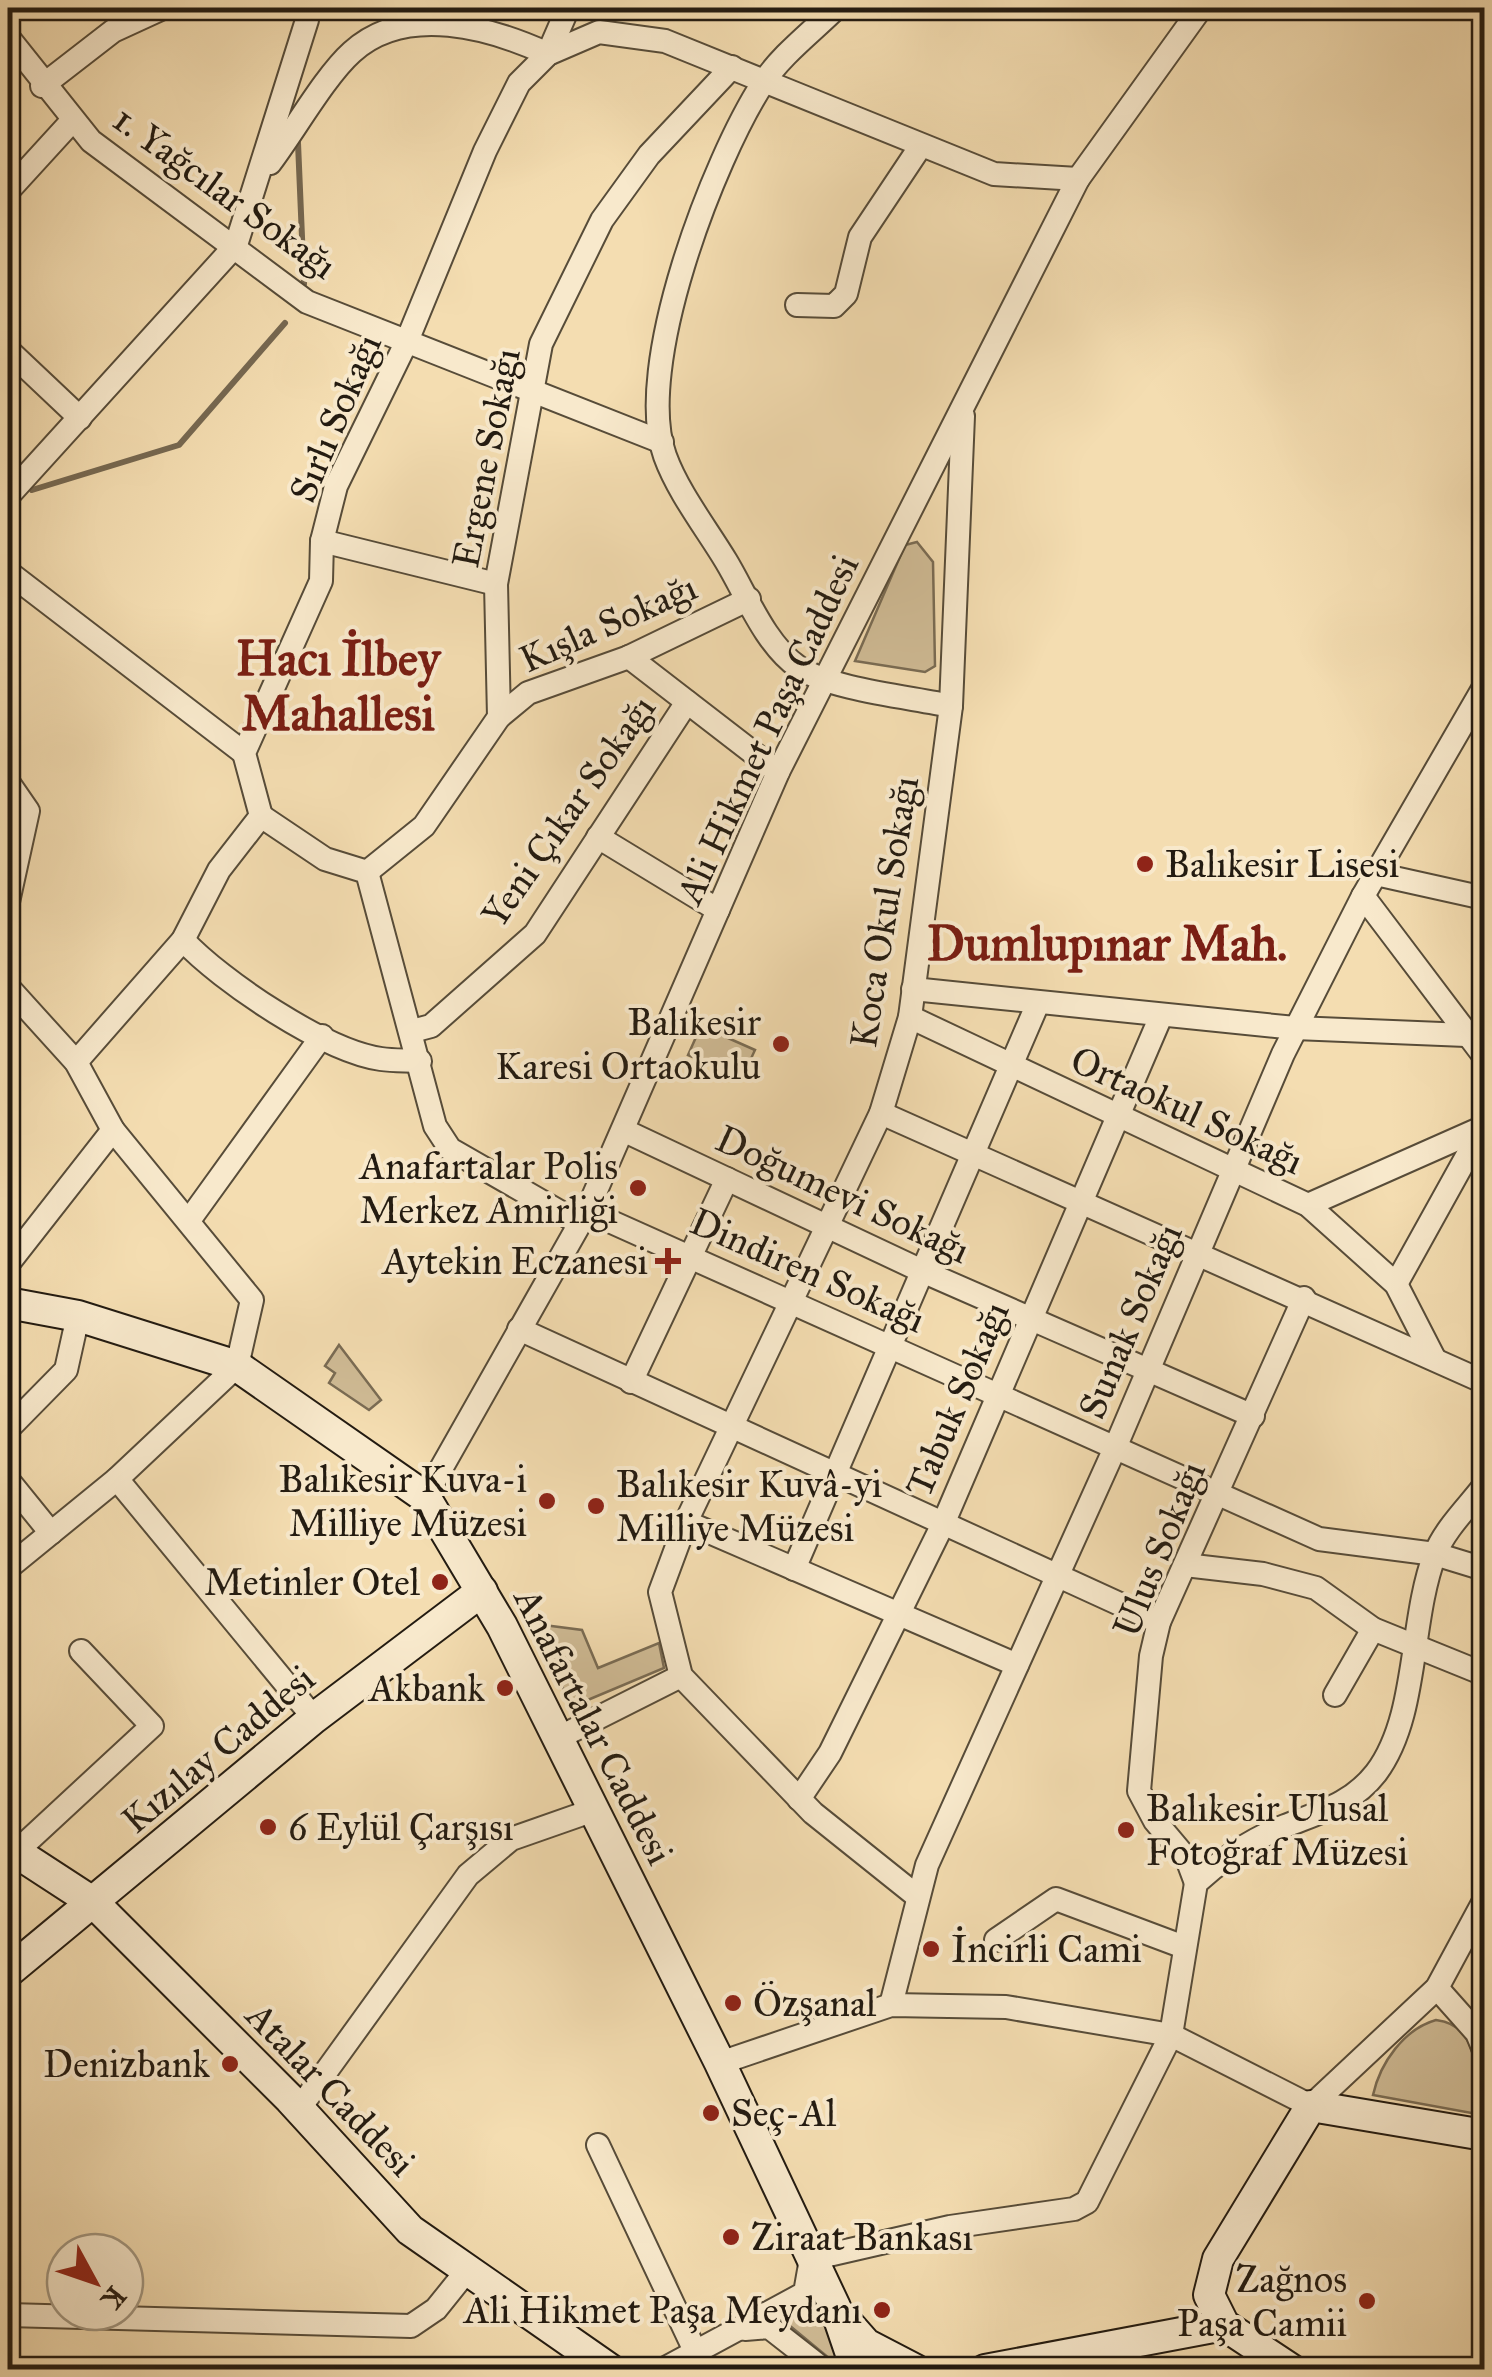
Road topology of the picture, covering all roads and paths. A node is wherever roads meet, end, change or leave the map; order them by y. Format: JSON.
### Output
{"nodes":[{"id":1,"x":163,"y":8,"type":"edge"},
{"id":2,"x":305,"y":8,"type":"edge"},
{"id":3,"x":568,"y":8,"type":"edge"},
{"id":4,"x":836,"y":8,"type":"edge"},
{"id":5,"x":1201,"y":8,"type":"edge"},
{"id":6,"x":8,"y":37,"type":"edge"},
{"id":7,"x":548,"y":54,"type":"junction"},
{"id":8,"x":732,"y":67,"type":"junction"},
{"id":9,"x":765,"y":79,"type":"junction"},
{"id":10,"x":42,"y":86,"type":"junction"},
{"id":11,"x":72,"y":120,"type":"junction"},
{"id":12,"x":920,"y":147,"type":"junction"},
{"id":13,"x":259,"y":178,"type":"junction"},
{"id":14,"x":1078,"y":179,"type":"junction"},
{"id":15,"x":8,"y":191,"type":"edge"},
{"id":16,"x":236,"y":245,"type":"junction"},
{"id":17,"x":797,"y":305,"type":"dead end"},
{"id":18,"x":407,"y":341,"type":"junction"},
{"id":19,"x":8,"y":350,"type":"edge"},
{"id":20,"x":535,"y":390,"type":"junction"},
{"id":21,"x":964,"y":408,"type":"junction"},
{"id":22,"x":80,"y":418,"type":"junction"},
{"id":23,"x":662,"y":442,"type":"junction"},
{"id":24,"x":8,"y":496,"type":"edge"},
{"id":25,"x":322,"y":541,"type":"junction"},
{"id":26,"x":8,"y":572,"type":"edge"},
{"id":27,"x":496,"y":584,"type":"junction"},
{"id":28,"x":748,"y":598,"type":"junction"},
{"id":29,"x":628,"y":658,"type":"junction"},
{"id":30,"x":825,"y":678,"type":"junction"},
{"id":31,"x":1484,"y":687,"type":"edge"},
{"id":32,"x":687,"y":702,"type":"junction"},
{"id":33,"x":952,"y":706,"type":"junction"},
{"id":34,"x":499,"y":717,"type":"junction"},
{"id":35,"x":244,"y":754,"type":"junction"},
{"id":36,"x":778,"y":772,"type":"junction"},
{"id":37,"x":8,"y":782,"type":"edge"},
{"id":38,"x":261,"y":816,"type":"junction"},
{"id":39,"x":598,"y":836,"type":"junction"},
{"id":40,"x":367,"y":872,"type":"junction"},
{"id":41,"x":1376,"y":874,"type":"junction"},
{"id":42,"x":1363,"y":896,"type":"junction"},
{"id":43,"x":1484,"y":898,"type":"edge"},
{"id":44,"x":8,"y":902,"type":"edge"},
{"id":45,"x":718,"y":910,"type":"junction"},
{"id":46,"x":184,"y":940,"type":"junction"},
{"id":47,"x":8,"y":988,"type":"edge"},
{"id":48,"x":913,"y":989,"type":"junction"},
{"id":49,"x":1038,"y":1003,"type":"junction"},
{"id":50,"x":1161,"y":1016,"type":"junction"},
{"id":51,"x":910,"y":1017,"type":"junction"},
{"id":52,"x":1294,"y":1028,"type":"junction"},
{"id":53,"x":412,"y":1031,"type":"junction"},
{"id":54,"x":1466,"y":1035,"type":"junction"},
{"id":55,"x":322,"y":1036,"type":"junction"},
{"id":56,"x":1484,"y":1056,"type":"edge"},
{"id":57,"x":420,"y":1061,"type":"junction"},
{"id":58,"x":76,"y":1062,"type":"junction"},
{"id":59,"x":1010,"y":1068,"type":"junction"},
{"id":60,"x":881,"y":1112,"type":"junction"},
{"id":61,"x":1117,"y":1116,"type":"junction"},
{"id":62,"x":1483,"y":1128,"type":"edge"},
{"id":63,"x":113,"y":1130,"type":"junction"},
{"id":64,"x":625,"y":1130,"type":"junction"},
{"id":65,"x":974,"y":1153,"type":"junction"},
{"id":66,"x":1234,"y":1166,"type":"junction"},
{"id":67,"x":728,"y":1179,"type":"junction"},
{"id":68,"x":1079,"y":1200,"type":"junction"},
{"id":69,"x":1308,"y":1205,"type":"junction"},
{"id":70,"x":583,"y":1217,"type":"junction"},
{"id":71,"x":190,"y":1219,"type":"junction"},
{"id":72,"x":828,"y":1226,"type":"junction"},
{"id":73,"x":1197,"y":1252,"type":"junction"},
{"id":74,"x":692,"y":1255,"type":"junction"},
{"id":75,"x":8,"y":1264,"type":"edge"},
{"id":76,"x":922,"y":1271,"type":"junction"},
{"id":77,"x":1396,"y":1284,"type":"junction"},
{"id":78,"x":1304,"y":1298,"type":"junction"},
{"id":79,"x":791,"y":1302,"type":"junction"},
{"id":80,"x":8,"y":1303,"type":"edge"},
{"id":81,"x":78,"y":1316,"type":"junction"},
{"id":82,"x":1029,"y":1318,"type":"junction"},
{"id":83,"x":519,"y":1329,"type":"junction"},
{"id":84,"x":890,"y":1345,"type":"junction"},
{"id":85,"x":1434,"y":1358,"type":"junction"},
{"id":86,"x":237,"y":1366,"type":"junction"},
{"id":87,"x":1148,"y":1368,"type":"junction"},
{"id":88,"x":632,"y":1382,"type":"junction"},
{"id":89,"x":1484,"y":1382,"type":"edge"},
{"id":90,"x":998,"y":1394,"type":"junction"},
{"id":91,"x":1253,"y":1416,"type":"junction"},
{"id":92,"x":732,"y":1428,"type":"junction"},
{"id":93,"x":8,"y":1430,"type":"edge"},
{"id":94,"x":1115,"y":1448,"type":"junction"},
{"id":95,"x":834,"y":1474,"type":"junction"},
{"id":96,"x":8,"y":1480,"type":"edge"},
{"id":97,"x":117,"y":1480,"type":"junction"},
{"id":98,"x":1484,"y":1486,"type":"edge"},
{"id":99,"x":1218,"y":1492,"type":"junction"},
{"id":100,"x":424,"y":1496,"type":"junction"},
{"id":101,"x":686,"y":1522,"type":"junction"},
{"id":102,"x":942,"y":1524,"type":"junction"},
{"id":103,"x":51,"y":1533,"type":"junction"},
{"id":104,"x":1435,"y":1554,"type":"junction"},
{"id":105,"x":1184,"y":1565,"type":"junction"},
{"id":106,"x":8,"y":1568,"type":"edge"},
{"id":107,"x":794,"y":1569,"type":"junction"},
{"id":108,"x":1484,"y":1569,"type":"edge"},
{"id":109,"x":1056,"y":1575,"type":"junction"},
{"id":110,"x":482,"y":1591,"type":"junction"},
{"id":111,"x":899,"y":1616,"type":"junction"},
{"id":112,"x":1159,"y":1622,"type":"junction"},
{"id":113,"x":1373,"y":1629,"type":"junction"},
{"id":114,"x":1412,"y":1648,"type":"junction"},
{"id":115,"x":81,"y":1651,"type":"dead end"},
{"id":116,"x":1017,"y":1664,"type":"junction"},
{"id":117,"x":1484,"y":1674,"type":"edge"},
{"id":118,"x":681,"y":1676,"type":"junction"},
{"id":119,"x":1335,"y":1695,"type":"dead end"},
{"id":120,"x":314,"y":1718,"type":"junction"},
{"id":121,"x":556,"y":1739,"type":"junction"},
{"id":122,"x":799,"y":1799,"type":"junction"},
{"id":123,"x":591,"y":1811,"type":"junction"},
{"id":124,"x":12,"y":1850,"type":"edge"},
{"id":125,"x":1196,"y":1883,"type":"junction"},
{"id":126,"x":918,"y":1897,"type":"junction"},
{"id":127,"x":1484,"y":1901,"type":"edge"},
{"id":128,"x":94,"y":1903,"type":"junction"},
{"id":129,"x":996,"y":1940,"type":"dead end"},
{"id":130,"x":1184,"y":1947,"type":"junction"},
{"id":131,"x":8,"y":1972,"type":"edge"},
{"id":132,"x":1436,"y":1988,"type":"junction"},
{"id":133,"x":891,"y":2006,"type":"junction"},
{"id":134,"x":1171,"y":2035,"type":"junction"},
{"id":135,"x":1484,"y":2050,"type":"edge"},
{"id":136,"x":720,"y":2063,"type":"junction"},
{"id":137,"x":1311,"y":2106,"type":"junction"},
{"id":138,"x":298,"y":2109,"type":"junction"},
{"id":139,"x":1484,"y":2135,"type":"edge"},
{"id":140,"x":598,"y":2145,"type":"dead end"},
{"id":141,"x":811,"y":2259,"type":"junction"},
{"id":142,"x":469,"y":2268,"type":"junction"},
{"id":143,"x":835,"y":2307,"type":"junction"},
{"id":144,"x":8,"y":2315,"type":"edge"},
{"id":145,"x":1224,"y":2325,"type":"junction"},
{"id":146,"x":741,"y":2330,"type":"junction"},
{"id":147,"x":696,"y":2353,"type":"junction"},
{"id":148,"x":611,"y":2370,"type":"edge"},
{"id":149,"x":662,"y":2370,"type":"edge"},
{"id":150,"x":824,"y":2370,"type":"edge"},
{"id":151,"x":852,"y":2370,"type":"edge"},
{"id":152,"x":916,"y":2370,"type":"edge"},
{"id":153,"x":985,"y":2370,"type":"edge"},
{"id":154,"x":1292,"y":2370,"type":"edge"}],
"edges":[{"from":1,"to":10,"type":"street"},
{"from":2,"to":13,"type":"street"},
{"from":3,"to":7,"type":"street"},
{"from":4,"to":9,"type":"street"},
{"from":5,"to":14,"type":"street","name":"Ali Hikmet Paşa Caddesi"},
{"from":6,"to":10,"type":"street","name":"1. Yağcılar Sokağı"},
{"from":7,"to":8,"type":"street"},
{"from":7,"to":13,"type":"street"},
{"from":7,"to":18,"type":"street","name":"Sırlı Sokağı"},
{"from":8,"to":9,"type":"street"},
{"from":8,"to":20,"type":"street","name":"Ergene Sokağı"},
{"from":9,"to":12,"type":"street"},
{"from":9,"to":23,"type":"street"},
{"from":10,"to":11,"type":"street","name":"1. Yağcılar Sokağı"},
{"from":11,"to":15,"type":"street"},
{"from":11,"to":16,"type":"street","name":"1. Yağcılar Sokağı"},
{"from":12,"to":14,"type":"street"},
{"from":12,"to":17,"type":"street"},
{"from":13,"to":16,"type":"street"},
{"from":14,"to":21,"type":"street","name":"Ali Hikmet Paşa Caddesi"},
{"from":16,"to":18,"type":"street","name":"1. Yağcılar Sokağı"},
{"from":16,"to":22,"type":"street"},
{"from":18,"to":20,"type":"street","name":"1. Yağcılar Sokağı"},
{"from":18,"to":25,"type":"street","name":"Sırlı Sokağı"},
{"from":19,"to":22,"type":"street"},
{"from":20,"to":23,"type":"street","name":"1. Yağcılar Sokağı"},
{"from":20,"to":27,"type":"street","name":"Ergene Sokağı"},
{"from":21,"to":30,"type":"street","name":"Ali Hikmet Paşa Caddesi"},
{"from":21,"to":33,"type":"street","name":"Koca Okul Sokağı"},
{"from":22,"to":24,"type":"street"},
{"from":23,"to":28,"type":"street"},
{"from":25,"to":27,"type":"street"},
{"from":25,"to":35,"type":"street","name":"Sırlı Sokağı"},
{"from":26,"to":35,"type":"street"},
{"from":27,"to":34,"type":"street","name":"Ergene Sokağı"},
{"from":28,"to":29,"type":"street","name":"Kışla Sokağı"},
{"from":28,"to":30,"type":"street"},
{"from":29,"to":32,"type":"street"},
{"from":29,"to":34,"type":"street","name":"Kışla Sokağı"},
{"from":30,"to":33,"type":"street"},
{"from":30,"to":36,"type":"street","name":"Ali Hikmet Paşa Caddesi"},
{"from":31,"to":41,"type":"street","name":"Sunak Sokağı"},
{"from":32,"to":36,"type":"street"},
{"from":32,"to":39,"type":"street","name":"Yeni Çıkar Sokağı"},
{"from":33,"to":48,"type":"street","name":"Koca Okul Sokağı"},
{"from":34,"to":40,"type":"street"},
{"from":35,"to":38,"type":"street"},
{"from":36,"to":45,"type":"street","name":"Ali Hikmet Paşa Caddesi"},
{"from":37,"to":44,"type":"street"},
{"from":38,"to":40,"type":"street"},
{"from":38,"to":46,"type":"street"},
{"from":39,"to":45,"type":"street"},
{"from":39,"to":53,"type":"street","name":"Yeni Çıkar Sokağı"},
{"from":40,"to":53,"type":"street","name":"Dindiren Sokağı"},
{"from":41,"to":42,"type":"street","name":"Sunak Sokağı"},
{"from":41,"to":43,"type":"street"},
{"from":42,"to":52,"type":"street","name":"Sunak Sokağı"},
{"from":42,"to":54,"type":"street"},
{"from":45,"to":64,"type":"street","name":"Ali Hikmet Paşa Caddesi"},
{"from":46,"to":55,"type":"street"},
{"from":46,"to":58,"type":"street"},
{"from":47,"to":58,"type":"street"},
{"from":48,"to":49,"type":"street"},
{"from":48,"to":51,"type":"street","name":"Koca Okul Sokağı"},
{"from":49,"to":50,"type":"street"},
{"from":49,"to":59,"type":"street"},
{"from":50,"to":52,"type":"street"},
{"from":50,"to":61,"type":"street","name":"Tabuk Sokağı"},
{"from":51,"to":59,"type":"street","name":"Ortaokul Sokağı"},
{"from":51,"to":60,"type":"street","name":"Koca Okul Sokağı"},
{"from":52,"to":54,"type":"street"},
{"from":52,"to":66,"type":"street","name":"Sunak Sokağı"},
{"from":53,"to":57,"type":"street","name":"Dindiren Sokağı"},
{"from":54,"to":56,"type":"street"},
{"from":55,"to":57,"type":"street"},
{"from":55,"to":71,"type":"street"},
{"from":57,"to":70,"type":"street","name":"Dindiren Sokağı"},
{"from":58,"to":63,"type":"street"},
{"from":59,"to":61,"type":"street","name":"Ortaokul Sokağı"},
{"from":59,"to":65,"type":"street"},
{"from":60,"to":65,"type":"street"},
{"from":60,"to":72,"type":"street","name":"Koca Okul Sokağı"},
{"from":61,"to":66,"type":"street","name":"Ortaokul Sokağı"},
{"from":61,"to":68,"type":"street","name":"Tabuk Sokağı"},
{"from":62,"to":69,"type":"street"},
{"from":62,"to":77,"type":"street"},
{"from":63,"to":71,"type":"street"},
{"from":63,"to":75,"type":"street"},
{"from":64,"to":67,"type":"street","name":"Doğumevi Sokağı"},
{"from":64,"to":70,"type":"street","name":"Ali Hikmet Paşa Caddesi"},
{"from":65,"to":68,"type":"street"},
{"from":65,"to":76,"type":"street"},
{"from":66,"to":69,"type":"street","name":"Ortaokul Sokağı"},
{"from":66,"to":73,"type":"street","name":"Sunak Sokağı"},
{"from":67,"to":72,"type":"street","name":"Doğumevi Sokağı"},
{"from":67,"to":74,"type":"street"},
{"from":68,"to":73,"type":"street"},
{"from":68,"to":82,"type":"street","name":"Tabuk Sokağı"},
{"from":69,"to":77,"type":"street","name":"Ortaokul Sokağı"},
{"from":70,"to":74,"type":"street","name":"Dindiren Sokağı"},
{"from":70,"to":83,"type":"street","name":"Ali Hikmet Paşa Caddesi"},
{"from":71,"to":86,"type":"street"},
{"from":72,"to":76,"type":"street","name":"Doğumevi Sokağı"},
{"from":72,"to":79,"type":"street","name":"Koca Okul Sokağı"},
{"from":73,"to":78,"type":"street"},
{"from":73,"to":87,"type":"street","name":"Sunak Sokağı"},
{"from":74,"to":79,"type":"street","name":"Dindiren Sokağı"},
{"from":74,"to":88,"type":"street"},
{"from":76,"to":82,"type":"street","name":"Doğumevi Sokağı"},
{"from":76,"to":84,"type":"street"},
{"from":77,"to":85,"type":"street","name":"Ortaokul Sokağı"},
{"from":78,"to":85,"type":"street"},
{"from":78,"to":91,"type":"street","name":"Ulus Sokağı"},
{"from":79,"to":84,"type":"street","name":"Dindiren Sokağı"},
{"from":79,"to":92,"type":"street","name":"Koca Okul Sokağı"},
{"from":80,"to":81,"type":"main road","name":"Anafartalar Caddesi"},
{"from":81,"to":86,"type":"main road","name":"Anafartalar Caddesi"},
{"from":81,"to":93,"type":"street"},
{"from":82,"to":87,"type":"street","name":"Doğumevi Sokağı"},
{"from":82,"to":90,"type":"street","name":"Tabuk Sokağı"},
{"from":83,"to":88,"type":"street"},
{"from":83,"to":100,"type":"street","name":"Ali Hikmet Paşa Caddesi"},
{"from":84,"to":90,"type":"street","name":"Dindiren Sokağı"},
{"from":84,"to":95,"type":"street"},
{"from":85,"to":89,"type":"street"},
{"from":86,"to":97,"type":"street"},
{"from":86,"to":100,"type":"main road","name":"Anafartalar Caddesi"},
{"from":87,"to":91,"type":"street","name":"Doğumevi Sokağı"},
{"from":87,"to":94,"type":"street","name":"Sunak Sokağı"},
{"from":88,"to":92,"type":"street"},
{"from":90,"to":94,"type":"street","name":"Dindiren Sokağı"},
{"from":90,"to":102,"type":"street","name":"Tabuk Sokağı"},
{"from":91,"to":99,"type":"street","name":"Ulus Sokağı"},
{"from":92,"to":95,"type":"street"},
{"from":92,"to":101,"type":"street","name":"Koca Okul Sokağı"},
{"from":94,"to":99,"type":"street","name":"Dindiren Sokağı"},
{"from":94,"to":109,"type":"street","name":"Sunak Sokağı"},
{"from":95,"to":102,"type":"street"},
{"from":95,"to":107,"type":"street"},
{"from":96,"to":103,"type":"street"},
{"from":97,"to":103,"type":"street"},
{"from":97,"to":120,"type":"street"},
{"from":98,"to":104,"type":"street"},
{"from":99,"to":104,"type":"street","name":"Dindiren Sokağı"},
{"from":99,"to":105,"type":"street","name":"Ulus Sokağı"},
{"from":100,"to":110,"type":"main road","name":"Anafartalar Caddesi"},
{"from":101,"to":107,"type":"street"},
{"from":101,"to":118,"type":"street","name":"Koca Okul Sokağı"},
{"from":102,"to":109,"type":"street"},
{"from":102,"to":111,"type":"street","name":"Tabuk Sokağı"},
{"from":103,"to":106,"type":"street"},
{"from":104,"to":108,"type":"street","name":"Dindiren Sokağı"},
{"from":104,"to":114,"type":"street"},
{"from":105,"to":112,"type":"street","name":"Ulus Sokağı"},
{"from":105,"to":113,"type":"street"},
{"from":107,"to":111,"type":"street"},
{"from":109,"to":112,"type":"street"},
{"from":109,"to":116,"type":"street","name":"Sunak Sokağı"},
{"from":110,"to":120,"type":"main road","name":"Kızılay Caddesi"},
{"from":110,"to":121,"type":"main road","name":"Anafartalar Caddesi"},
{"from":111,"to":116,"type":"street"},
{"from":111,"to":122,"type":"street","name":"Tabuk Sokağı"},
{"from":112,"to":125,"type":"street","name":"Ulus Sokağı"},
{"from":113,"to":114,"type":"street"},
{"from":113,"to":119,"type":"street"},
{"from":114,"to":117,"type":"street"},
{"from":114,"to":125,"type":"street"},
{"from":115,"to":124,"type":"street"},
{"from":116,"to":126,"type":"street","name":"Sunak Sokağı"},
{"from":118,"to":121,"type":"street"},
{"from":118,"to":122,"type":"street"},
{"from":120,"to":128,"type":"main road","name":"Kızılay Caddesi"},
{"from":121,"to":123,"type":"main road","name":"Anafartalar Caddesi"},
{"from":122,"to":126,"type":"street"},
{"from":123,"to":136,"type":"main road","name":"Anafartalar Caddesi"},
{"from":123,"to":138,"type":"street"},
{"from":124,"to":128,"type":"main road","name":"Atalar Caddesi"},
{"from":125,"to":130,"type":"street"},
{"from":126,"to":133,"type":"street","name":"Sunak Sokağı"},
{"from":127,"to":132,"type":"street"},
{"from":128,"to":131,"type":"main road","name":"Kızılay Caddesi"},
{"from":128,"to":138,"type":"main road","name":"Atalar Caddesi"},
{"from":129,"to":130,"type":"street"},
{"from":130,"to":134,"type":"street"},
{"from":132,"to":135,"type":"street"},
{"from":132,"to":137,"type":"street"},
{"from":133,"to":134,"type":"street"},
{"from":133,"to":136,"type":"street"},
{"from":134,"to":137,"type":"street"},
{"from":134,"to":141,"type":"street"},
{"from":136,"to":141,"type":"main road","name":"Anafartalar Caddesi"},
{"from":137,"to":139,"type":"main road"},
{"from":137,"to":145,"type":"main road"},
{"from":138,"to":142,"type":"main road","name":"Atalar Caddesi"},
{"from":140,"to":147,"type":"street"},
{"from":141,"to":143,"type":"main road","name":"Anafartalar Caddesi"},
{"from":141,"to":146,"type":"street"},
{"from":142,"to":144,"type":"street"},
{"from":142,"to":148,"type":"main road","name":"Atalar Caddesi"},
{"from":143,"to":151,"type":"main road"},
{"from":143,"to":152,"type":"main road"},
{"from":145,"to":153,"type":"main road"},
{"from":145,"to":154,"type":"main road"},
{"from":146,"to":147,"type":"street"},
{"from":146,"to":150,"type":"street"},
{"from":147,"to":149,"type":"street"}]}
